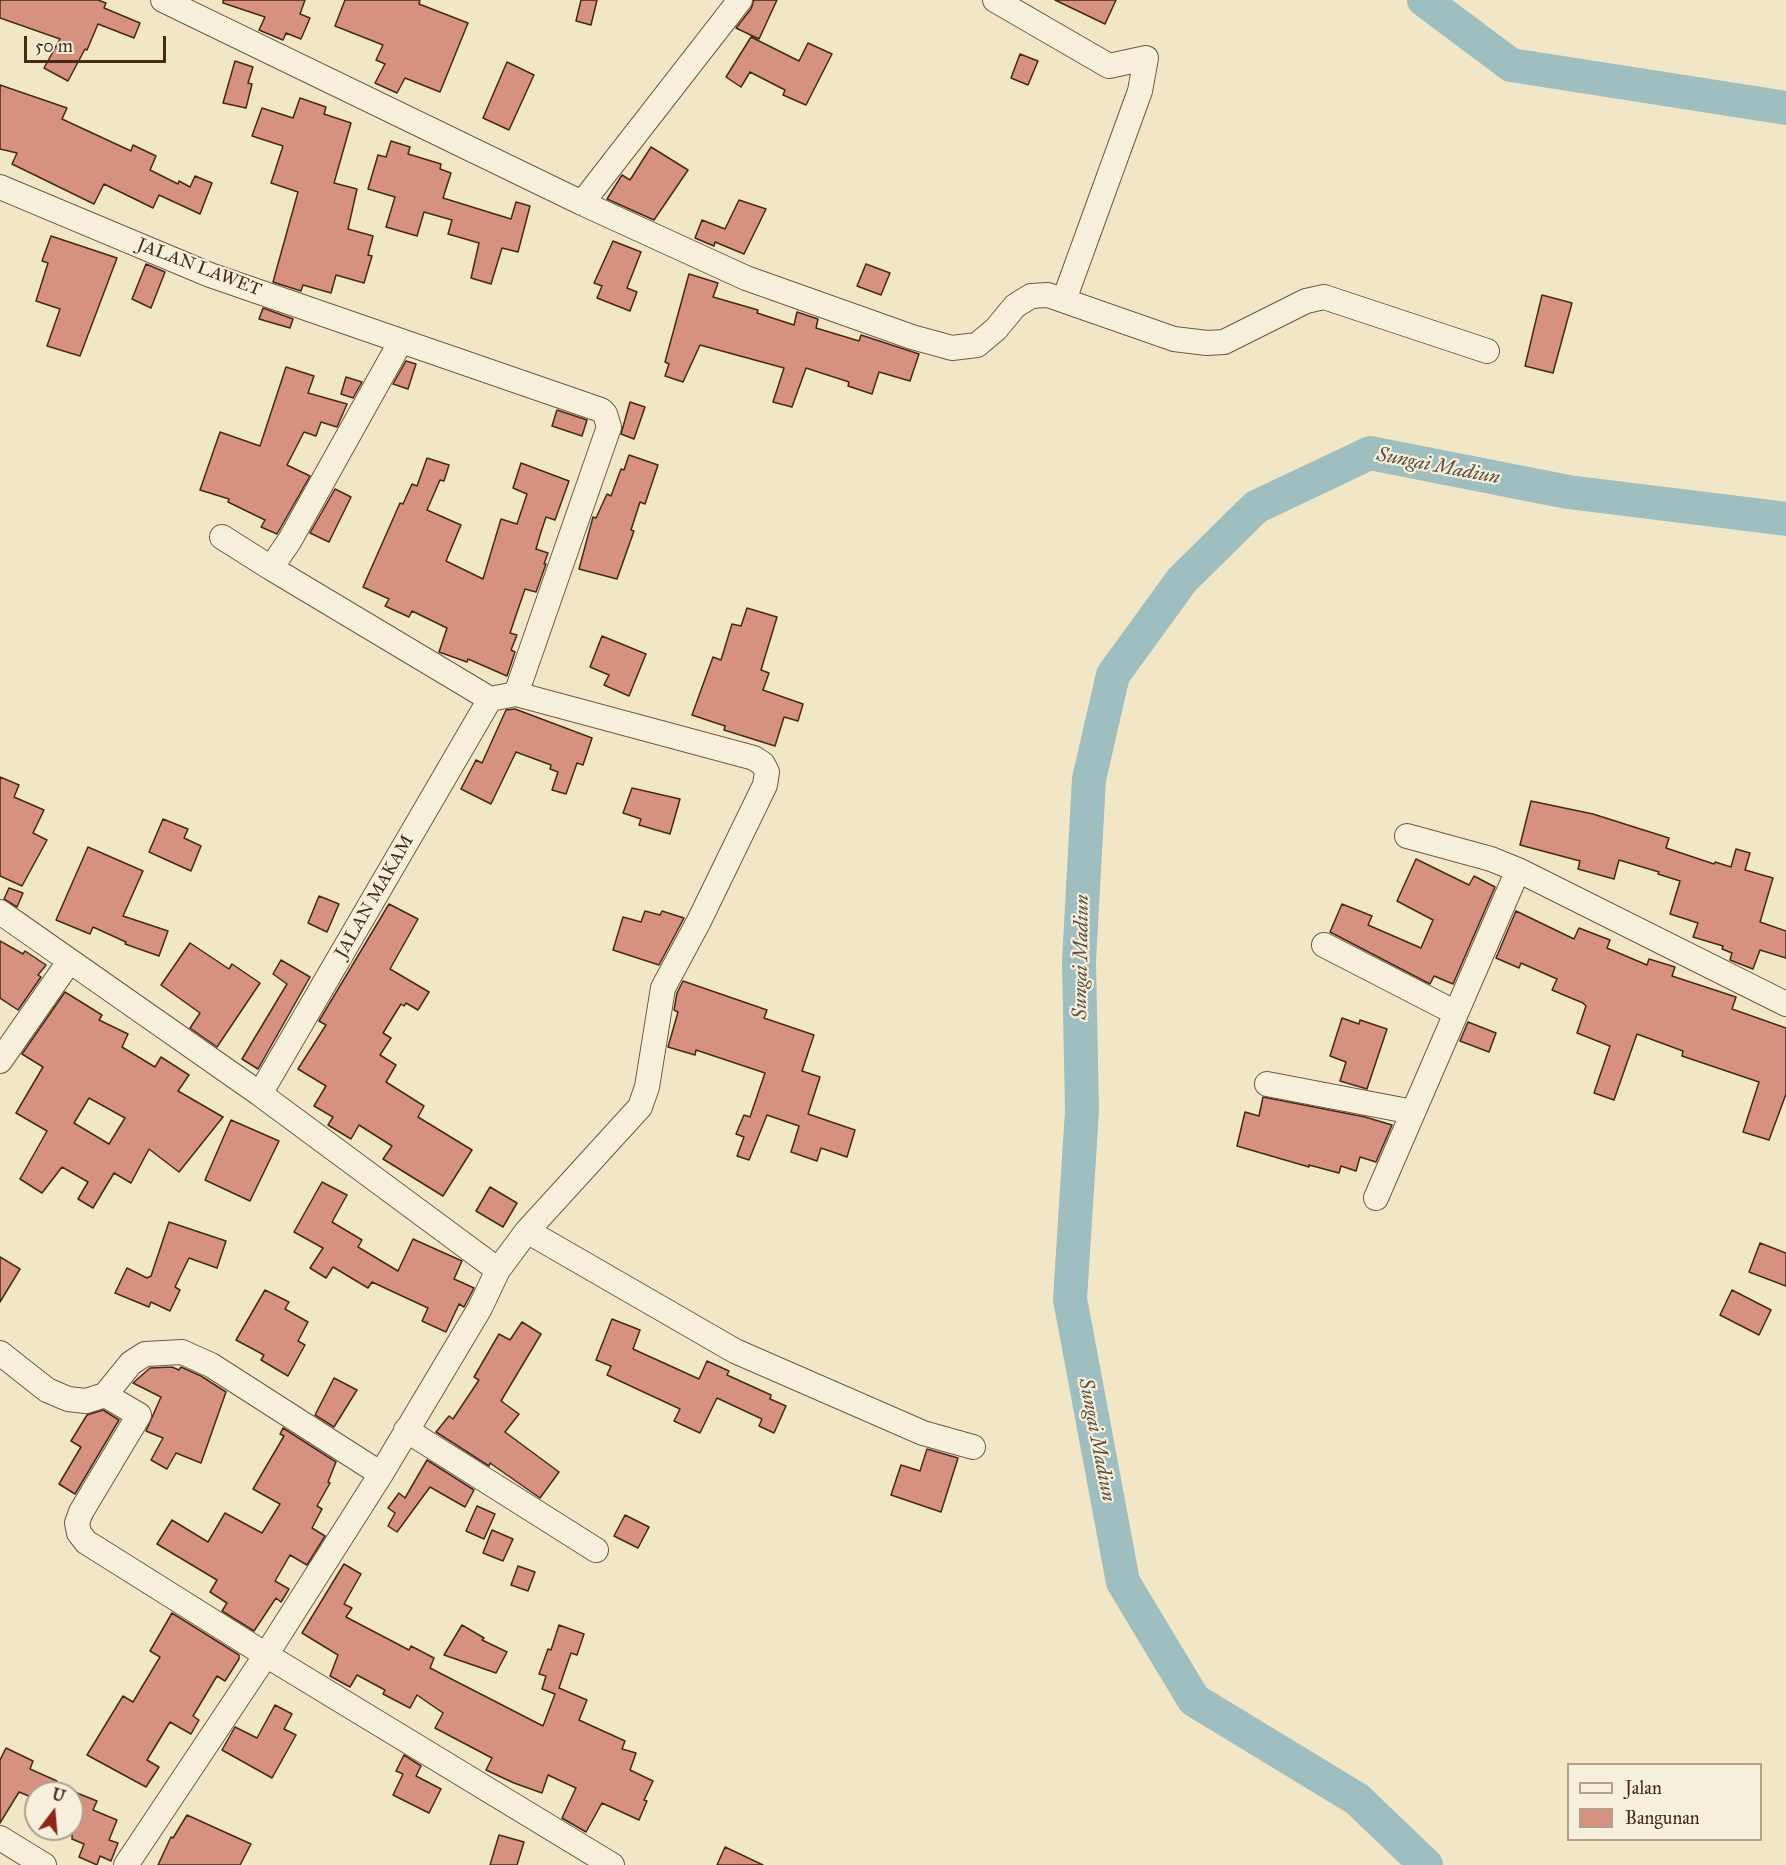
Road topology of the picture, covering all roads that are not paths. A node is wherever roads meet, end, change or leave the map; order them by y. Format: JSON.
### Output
{"nodes":[{"id":1,"x":163,"y":0,"type":"edge"},
{"id":2,"x":740,"y":0,"type":"edge"},
{"id":3,"x":995,"y":0,"type":"edge"},
{"id":4,"x":0,"y":187,"type":"edge"},
{"id":5,"x":582,"y":203,"type":"junction"},
{"id":6,"x":1064,"y":300,"type":"junction"},
{"id":7,"x":401,"y":341,"type":"junction"},
{"id":8,"x":1487,"y":351,"type":"dead end"},
{"id":9,"x":222,"y":537,"type":"dead end"},
{"id":10,"x":271,"y":568,"type":"junction"},
{"id":11,"x":516,"y":694,"type":"junction"},
{"id":12,"x":490,"y":699,"type":"junction"},
{"id":13,"x":1407,"y":836,"type":"dead end"},
{"id":14,"x":1518,"y":870,"type":"junction"},
{"id":15,"x":0,"y":912,"type":"edge"},
{"id":16,"x":1324,"y":945,"type":"dead end"},
{"id":17,"x":69,"y":962,"type":"junction"},
{"id":18,"x":1786,"y":1004,"type":"edge"},
{"id":19,"x":1456,"y":1013,"type":"junction"},
{"id":20,"x":0,"y":1061,"type":"edge"},
{"id":21,"x":1267,"y":1084,"type":"dead end"},
{"id":22,"x":260,"y":1094,"type":"junction"},
{"id":23,"x":1413,"y":1112,"type":"junction"},
{"id":24,"x":1376,"y":1198,"type":"dead end"},
{"id":25,"x":527,"y":1231,"type":"junction"},
{"id":26,"x":498,"y":1270,"type":"junction"},
{"id":27,"x":0,"y":1353,"type":"edge"},
{"id":28,"x":105,"y":1395,"type":"junction"},
{"id":29,"x":406,"y":1430,"type":"junction"},
{"id":30,"x":973,"y":1447,"type":"dead end"},
{"id":31,"x":381,"y":1474,"type":"junction"},
{"id":32,"x":596,"y":1550,"type":"dead end"},
{"id":33,"x":266,"y":1655,"type":"junction"},
{"id":34,"x":0,"y":1838,"type":"edge"},
{"id":35,"x":44,"y":1865,"type":"edge"},
{"id":36,"x":126,"y":1865,"type":"edge"},
{"id":37,"x":612,"y":1865,"type":"edge"}],
"edges":[{"from":1,"to":5,"type":"street"},
{"from":2,"to":5,"type":"street"},
{"from":3,"to":6,"type":"street"},
{"from":4,"to":7,"type":"street","name":"JALAN LAWET"},
{"from":5,"to":6,"type":"street"},
{"from":6,"to":8,"type":"street"},
{"from":7,"to":10,"type":"street"},
{"from":7,"to":11,"type":"street","name":"JALAN LAWET"},
{"from":9,"to":10,"type":"street"},
{"from":10,"to":12,"type":"street"},
{"from":11,"to":12,"type":"street"},
{"from":11,"to":25,"type":"street"},
{"from":12,"to":22,"type":"street","name":"JALAN MAKAM"},
{"from":13,"to":14,"type":"street"},
{"from":14,"to":18,"type":"street"},
{"from":14,"to":19,"type":"street"},
{"from":15,"to":17,"type":"street"},
{"from":16,"to":19,"type":"street"},
{"from":17,"to":20,"type":"street"},
{"from":17,"to":22,"type":"street"},
{"from":19,"to":23,"type":"street"},
{"from":21,"to":23,"type":"street"},
{"from":22,"to":26,"type":"street"},
{"from":23,"to":24,"type":"street"},
{"from":25,"to":26,"type":"street"},
{"from":25,"to":30,"type":"street"},
{"from":26,"to":29,"type":"street"},
{"from":27,"to":28,"type":"street"},
{"from":28,"to":31,"type":"street"},
{"from":28,"to":33,"type":"street"},
{"from":29,"to":31,"type":"street"},
{"from":29,"to":32,"type":"street"},
{"from":31,"to":33,"type":"street"},
{"from":33,"to":36,"type":"street"},
{"from":33,"to":37,"type":"street"},
{"from":34,"to":35,"type":"street"}]}
